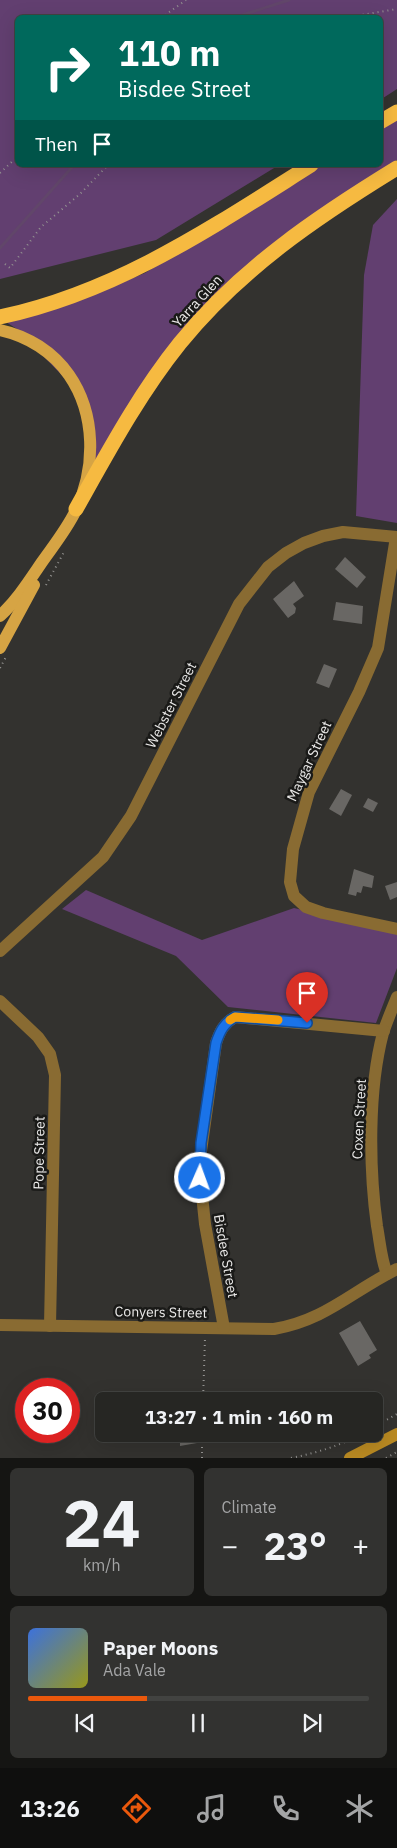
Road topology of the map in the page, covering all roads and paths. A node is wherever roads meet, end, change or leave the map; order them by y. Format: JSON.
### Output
{"nodes":[{"id":1,"x":186,"y":0,"type":"edge"},
{"id":2,"x":397,"y":10,"type":"edge"},
{"id":3,"x":165,"y":15,"type":"edge"},
{"id":4,"x":363,"y":15,"type":"edge"},
{"id":5,"x":397,"y":112,"type":"edge"},
{"id":6,"x":383,"y":120,"type":"edge"},
{"id":7,"x":15,"y":159,"type":"edge"},
{"id":8,"x":106,"y":167,"type":"edge"},
{"id":9,"x":308,"y":167,"type":"edge"},
{"id":10,"x":397,"y":168,"type":"edge"},
{"id":11,"x":0,"y":173,"type":"edge"},
{"id":12,"x":198,"y":234,"type":"junction"},
{"id":13,"x":5,"y":264,"type":"dead end"},
{"id":14,"x":0,"y":310,"type":"edge"},
{"id":15,"x":0,"y":317,"type":"edge"},
{"id":16,"x":0,"y":330,"type":"edge"},
{"id":17,"x":76,"y":509,"type":"junction"},
{"id":18,"x":67,"y":526,"type":"junction"},
{"id":19,"x":396,"y":537,"type":"edge"},
{"id":20,"x":0,"y":616,"type":"edge"},
{"id":21,"x":0,"y":648,"type":"edge"},
{"id":22,"x":397,"y":928,"type":"edge"},
{"id":23,"x":0,"y":951,"type":"edge"},
{"id":24,"x":397,"y":997,"type":"edge"},
{"id":25,"x":0,"y":1002,"type":"edge"},
{"id":26,"x":384,"y":1031,"type":"junction"},
{"id":27,"x":392,"y":1272,"type":"edge"},
{"id":28,"x":0,"y":1325,"type":"edge"},
{"id":29,"x":50,"y":1326,"type":"junction"},
{"id":30,"x":205,"y":1328,"type":"junction"},
{"id":31,"x":224,"y":1328,"type":"junction"},
{"id":32,"x":203,"y":1392,"type":"edge"},
{"id":33,"x":397,"y":1414,"type":"edge"},
{"id":34,"x":383,"y":1422,"type":"edge"},
{"id":35,"x":397,"y":1434,"type":"edge"},
{"id":36,"x":202,"y":1442,"type":"edge"},
{"id":37,"x":348,"y":1442,"type":"edge"},
{"id":38,"x":397,"y":1452,"type":"edge"},
{"id":39,"x":202,"y":1458,"type":"edge"},
{"id":40,"x":291,"y":1458,"type":"edge"},
{"id":41,"x":350,"y":1458,"type":"edge"},
{"id":42,"x":386,"y":1458,"type":"edge"}],
"edges":[{"from":1,"to":3,"type":"path"},
{"from":2,"to":4,"type":"path"},
{"from":5,"to":6,"type":"highway"},
{"from":7,"to":11,"type":"path"},
{"from":8,"to":13,"type":"path"},
{"from":9,"to":12,"type":"highway"},
{"from":10,"to":17,"type":"highway","name":"Yarra Glen"},
{"from":12,"to":14,"type":"highway"},
{"from":12,"to":15,"type":"highway"},
{"from":16,"to":17,"type":"main road"},
{"from":17,"to":18,"type":"main road"},
{"from":18,"to":20,"type":"main road"},
{"from":18,"to":21,"type":"main road"},
{"from":19,"to":22,"type":"street","name":"Maygar Street"},
{"from":19,"to":23,"type":"street","name":"Webster Street"},
{"from":24,"to":26,"type":"street","name":"Coxen Street"},
{"from":25,"to":29,"type":"street","name":"Pope Street"},
{"from":26,"to":27,"type":"street","name":"Coxen Street"},
{"from":26,"to":31,"type":"street","name":"Bisdee Street"},
{"from":27,"to":31,"type":"street","name":"Conyers Street"},
{"from":28,"to":29,"type":"street","name":"Conyers Street"},
{"from":29,"to":30,"type":"street","name":"Conyers Street"},
{"from":30,"to":31,"type":"street","name":"Conyers Street"},
{"from":30,"to":32,"type":"path"},
{"from":33,"to":34,"type":"path"},
{"from":35,"to":41,"type":"main road"},
{"from":36,"to":39,"type":"path"},
{"from":37,"to":40,"type":"path"},
{"from":38,"to":42,"type":"path"}]}
